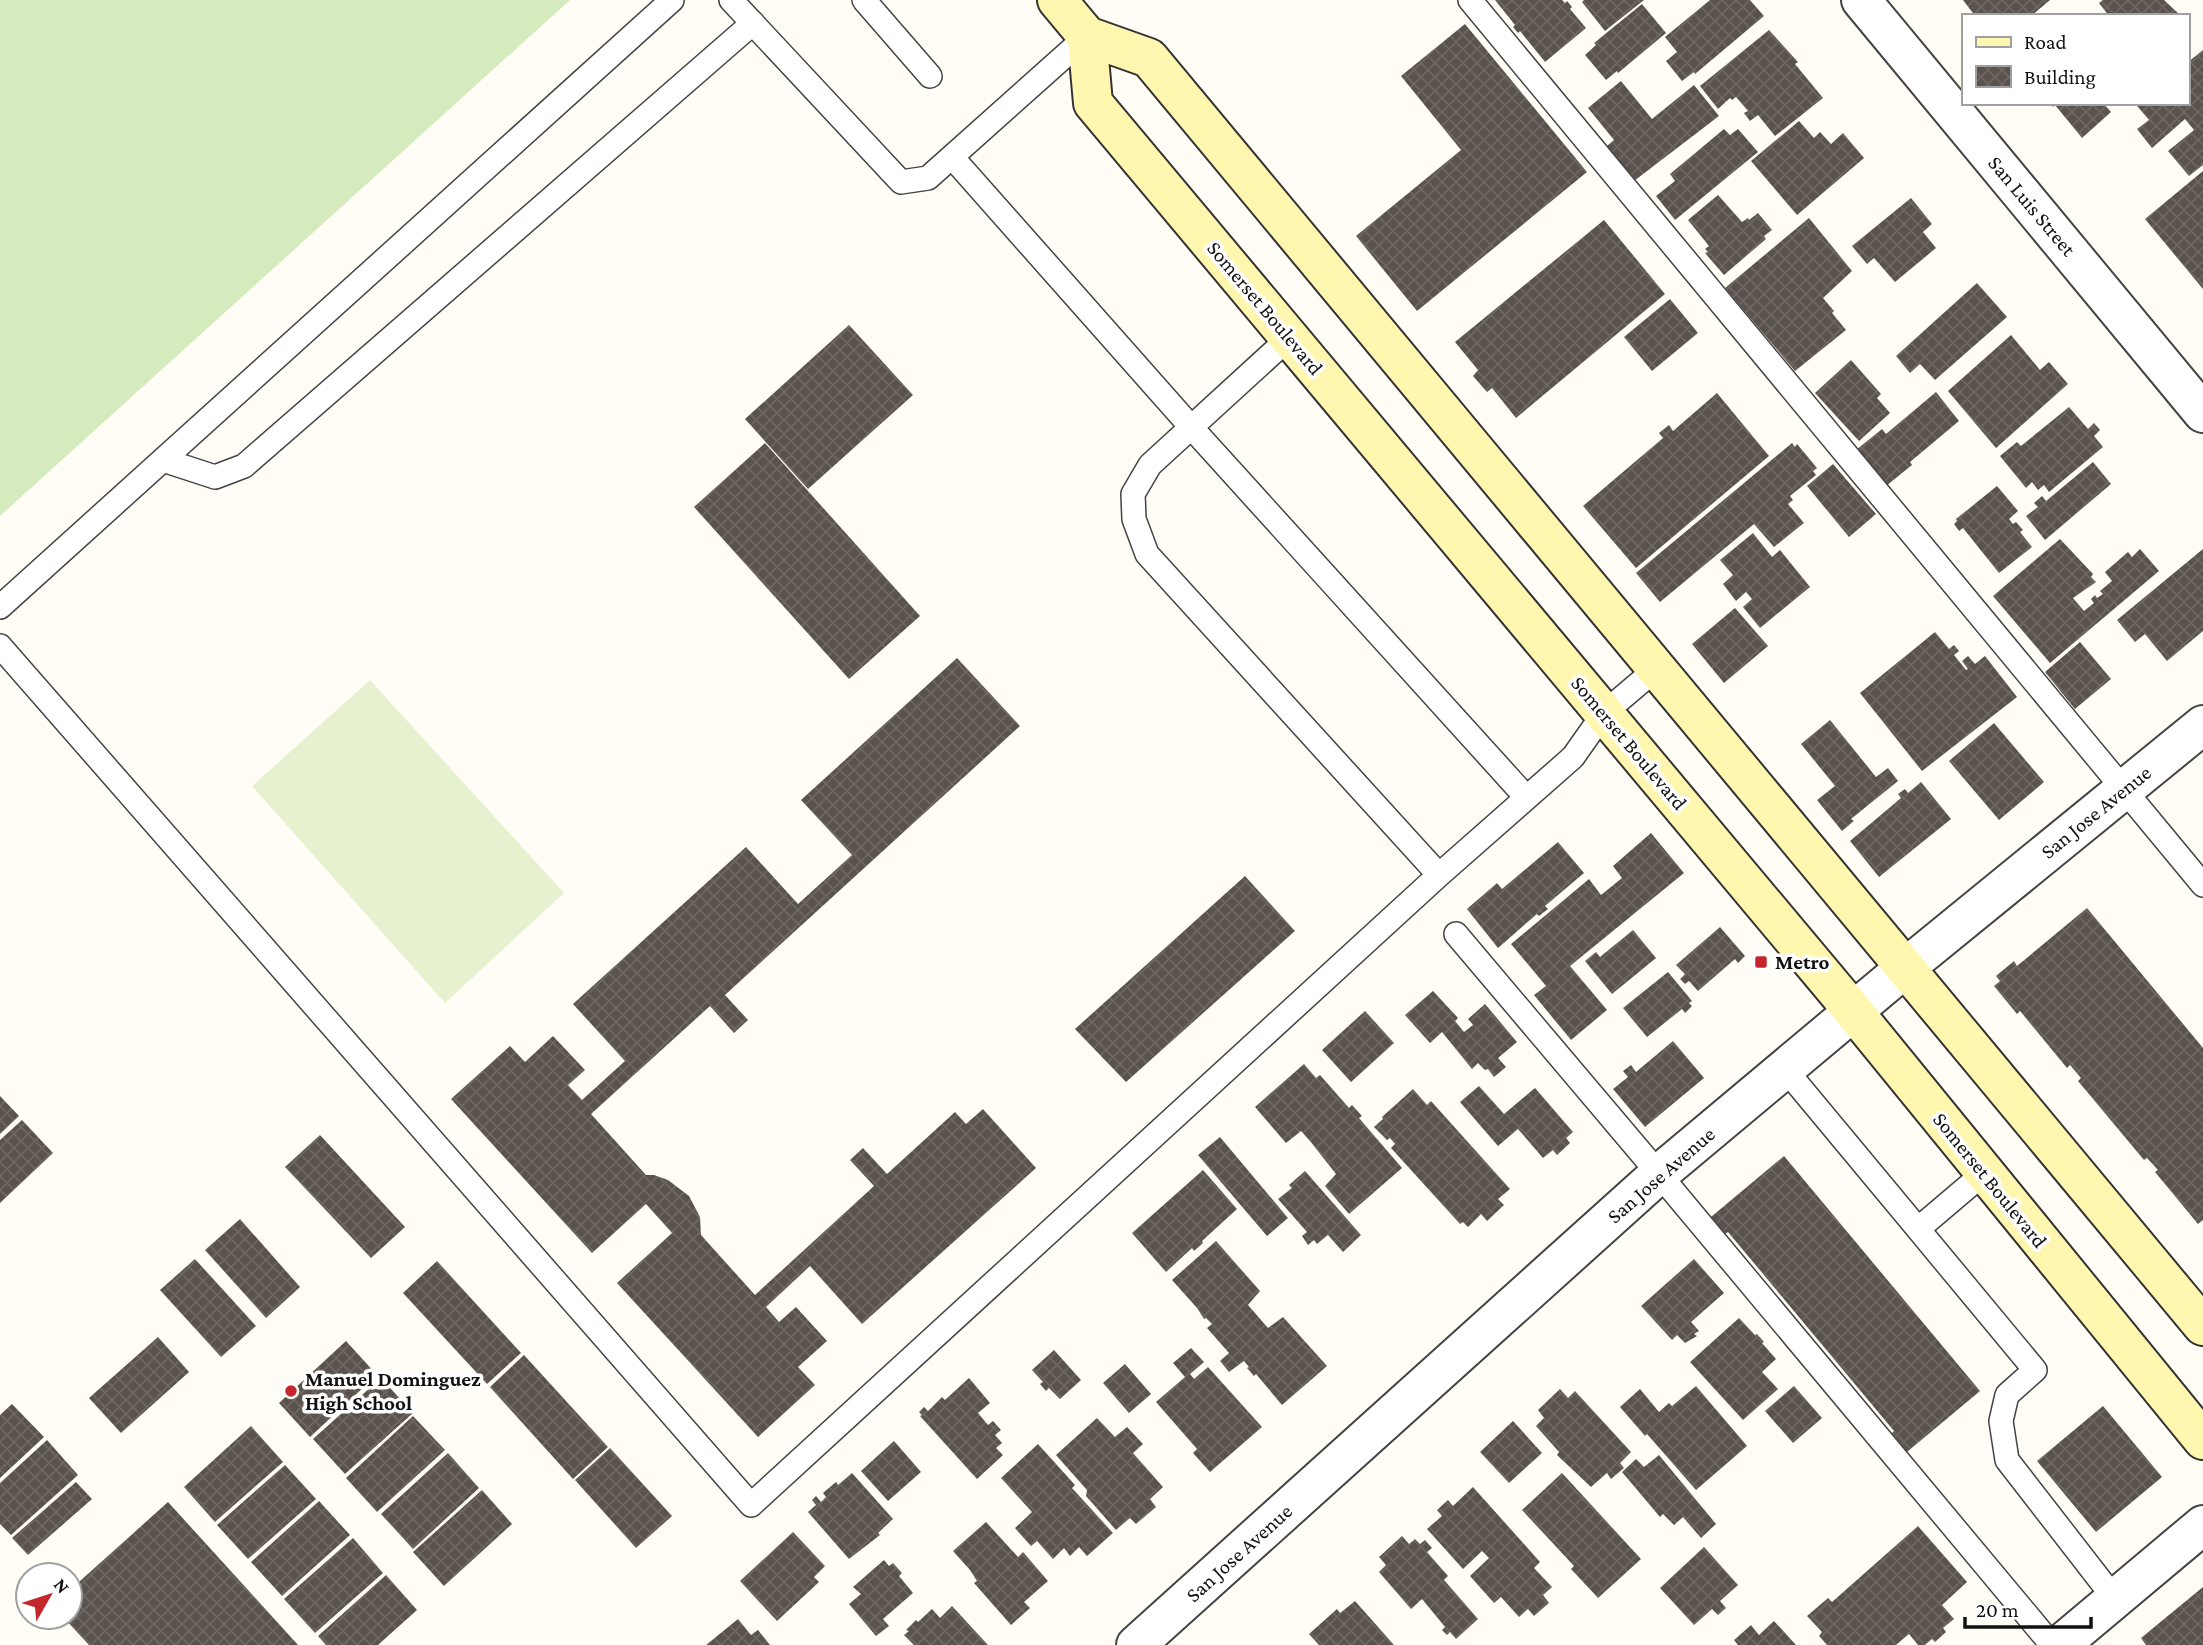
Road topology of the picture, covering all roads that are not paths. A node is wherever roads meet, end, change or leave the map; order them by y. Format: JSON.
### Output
{"nodes":[{"id":1,"x":672,"y":0,"type":"edge"},
{"id":2,"x":731,"y":0,"type":"edge"},
{"id":3,"x":864,"y":0,"type":"edge"},
{"id":4,"x":1057,"y":0,"type":"edge"},
{"id":5,"x":1470,"y":0,"type":"edge"},
{"id":6,"x":1861,"y":0,"type":"edge"},
{"id":7,"x":753,"y":23,"type":"junction"},
{"id":8,"x":1087,"y":36,"type":"junction"},
{"id":9,"x":930,"y":76,"type":"dead end"},
{"id":10,"x":952,"y":157,"type":"junction"},
{"id":11,"x":1290,"y":337,"type":"junction"},
{"id":12,"x":2203,"y":413,"type":"edge"},
{"id":13,"x":1191,"y":427,"type":"junction"},
{"id":14,"x":163,"y":460,"type":"junction"},
{"id":15,"x":0,"y":607,"type":"edge"},
{"id":16,"x":0,"y":646,"type":"edge"},
{"id":17,"x":1656,"y":668,"type":"junction"},
{"id":18,"x":1604,"y":713,"type":"junction"},
{"id":19,"x":2203,"y":725,"type":"edge"},
{"id":20,"x":2124,"y":789,"type":"junction"},
{"id":21,"x":1526,"y":797,"type":"junction"},
{"id":22,"x":1439,"y":875,"type":"junction"},
{"id":23,"x":2203,"y":885,"type":"edge"},
{"id":24,"x":1455,"y":934,"type":"dead end"},
{"id":25,"x":1905,"y":968,"type":"junction"},
{"id":26,"x":1854,"y":1012,"type":"junction"},
{"id":27,"x":1785,"y":1069,"type":"junction"},
{"id":28,"x":1984,"y":1173,"type":"junction"},
{"id":29,"x":1659,"y":1174,"type":"junction"},
{"id":30,"x":1918,"y":1229,"type":"junction"},
{"id":31,"x":2203,"y":1326,"type":"edge"},
{"id":32,"x":2203,"y":1440,"type":"edge"},
{"id":33,"x":2203,"y":1525,"type":"edge"},
{"id":34,"x":2114,"y":1598,"type":"junction"},
{"id":35,"x":1136,"y":1645,"type":"edge"},
{"id":36,"x":2052,"y":1645,"type":"edge"},
{"id":37,"x":2060,"y":1645,"type":"edge"}],
"edges":[{"from":1,"to":14,"type":"lane"},
{"from":2,"to":7,"type":"lane"},
{"from":3,"to":9,"type":"lane"},
{"from":4,"to":8,"type":"main road"},
{"from":5,"to":20,"type":"lane"},
{"from":6,"to":12,"type":"street","name":"San Luis Street"},
{"from":7,"to":10,"type":"lane"},
{"from":7,"to":14,"type":"lane"},
{"from":8,"to":10,"type":"lane"},
{"from":8,"to":11,"type":"main road","name":"Somerset Boulevard"},
{"from":8,"to":17,"type":"main road"},
{"from":10,"to":13,"type":"lane"},
{"from":11,"to":13,"type":"lane"},
{"from":11,"to":18,"type":"main road","name":"Somerset Boulevard"},
{"from":13,"to":21,"type":"lane"},
{"from":13,"to":22,"type":"lane"},
{"from":14,"to":15,"type":"lane"},
{"from":16,"to":22,"type":"lane"},
{"from":17,"to":18,"type":"lane"},
{"from":17,"to":25,"type":"main road"},
{"from":18,"to":21,"type":"lane"},
{"from":18,"to":26,"type":"main road","name":"Somerset Boulevard"},
{"from":19,"to":20,"type":"street","name":"San Jose Avenue"},
{"from":20,"to":23,"type":"lane"},
{"from":20,"to":25,"type":"street","name":"San Jose Avenue"},
{"from":21,"to":22,"type":"lane"},
{"from":24,"to":29,"type":"lane"},
{"from":25,"to":26,"type":"street","name":"San Jose Avenue"},
{"from":25,"to":31,"type":"main road"},
{"from":26,"to":27,"type":"street","name":"San Jose Avenue"},
{"from":26,"to":28,"type":"main road","name":"Somerset Boulevard"},
{"from":27,"to":29,"type":"street","name":"San Jose Avenue"},
{"from":27,"to":30,"type":"lane"},
{"from":28,"to":30,"type":"lane"},
{"from":28,"to":32,"type":"main road","name":"Somerset Boulevard"},
{"from":29,"to":35,"type":"street","name":"San Jose Avenue"},
{"from":29,"to":36,"type":"lane"},
{"from":30,"to":34,"type":"lane"},
{"from":33,"to":34,"type":"street"},
{"from":34,"to":37,"type":"street"}]}
